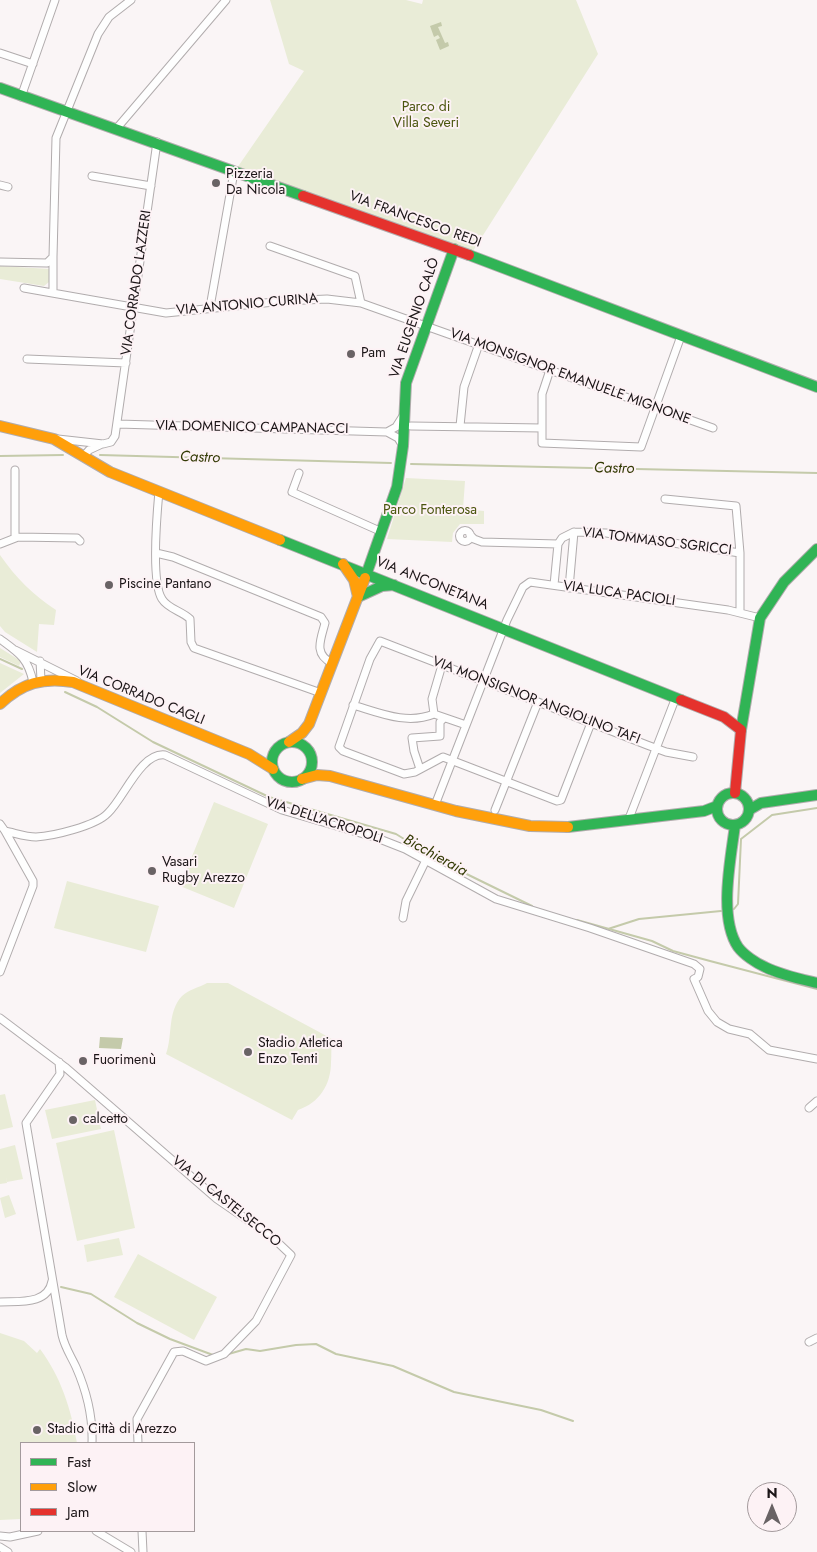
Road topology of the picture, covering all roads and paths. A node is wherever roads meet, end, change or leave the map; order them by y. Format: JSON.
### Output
{"nodes":[{"id":1,"x":55,"y":0,"type":"edge"},
{"id":2,"x":131,"y":0,"type":"edge"},
{"id":3,"x":226,"y":0,"type":"edge"},
{"id":4,"x":0,"y":53,"type":"edge"},
{"id":5,"x":33,"y":64,"type":"junction"},
{"id":6,"x":0,"y":88,"type":"edge"},
{"id":7,"x":21,"y":96,"type":"junction"},
{"id":8,"x":66,"y":111,"type":"junction"},
{"id":9,"x":117,"y":128,"type":"junction"},
{"id":10,"x":157,"y":142,"type":"junction"},
{"id":11,"x":234,"y":172,"type":"junction"},
{"id":12,"x":92,"y":176,"type":"dead end"},
{"id":13,"x":0,"y":185,"type":"edge"},
{"id":14,"x":151,"y":186,"type":"junction"},
{"id":15,"x":8,"y":187,"type":"dead end"},
{"id":16,"x":270,"y":246,"type":"dead end"},
{"id":17,"x":454,"y":249,"type":"junction"},
{"id":18,"x":53,"y":257,"type":"junction"},
{"id":19,"x":0,"y":262,"type":"edge"},
{"id":20,"x":24,"y":288,"type":"dead end"},
{"id":21,"x":53,"y":293,"type":"junction"},
{"id":22,"x":361,"y":303,"type":"junction"},
{"id":23,"x":134,"y":307,"type":"junction"},
{"id":24,"x":210,"y":307,"type":"junction"},
{"id":25,"x":426,"y":325,"type":"junction"},
{"id":26,"x":681,"y":336,"type":"junction"},
{"id":27,"x":479,"y":344,"type":"junction"},
{"id":28,"x":28,"y":359,"type":"dead end"},
{"id":29,"x":126,"y":364,"type":"junction"},
{"id":30,"x":550,"y":370,"type":"junction"},
{"id":31,"x":817,"y":387,"type":"edge"},
{"id":32,"x":656,"y":407,"type":"junction"},
{"id":33,"x":406,"y":423,"type":"junction"},
{"id":34,"x":118,"y":424,"type":"junction"},
{"id":35,"x":0,"y":426,"type":"edge"},
{"id":36,"x":460,"y":426,"type":"junction"},
{"id":37,"x":542,"y":428,"type":"junction"},
{"id":38,"x":713,"y":428,"type":"dead end"},
{"id":39,"x":387,"y":432,"type":"junction"},
{"id":40,"x":54,"y":439,"type":"junction"},
{"id":41,"x":103,"y":444,"type":"junction"},
{"id":42,"x":403,"y":446,"type":"junction"},
{"id":43,"x":83,"y":457,"type":"junction"},
{"id":44,"x":15,"y":470,"type":"dead end"},
{"id":45,"x":299,"y":473,"type":"dead end"},
{"id":46,"x":159,"y":491,"type":"junction"},
{"id":47,"x":665,"y":499,"type":"dead end"},
{"id":48,"x":382,"y":532,"type":"junction"},
{"id":49,"x":574,"y":532,"type":"junction"},
{"id":50,"x":15,"y":538,"type":"junction"},
{"id":51,"x":468,"y":538,"type":"dead end"},
{"id":52,"x":80,"y":542,"type":"dead end"},
{"id":53,"x":0,"y":544,"type":"edge"},
{"id":54,"x":558,"y":544,"type":"junction"},
{"id":55,"x":817,"y":549,"type":"edge"},
{"id":56,"x":156,"y":553,"type":"junction"},
{"id":57,"x":740,"y":553,"type":"junction"},
{"id":58,"x":342,"y":564,"type":"junction"},
{"id":59,"x":368,"y":573,"type":"junction"},
{"id":60,"x":397,"y":584,"type":"junction"},
{"id":61,"x":554,"y":585,"type":"junction"},
{"id":62,"x":569,"y":588,"type":"junction"},
{"id":63,"x":358,"y":597,"type":"junction"},
{"id":64,"x":740,"y":613,"type":"junction"},
{"id":65,"x":760,"y":618,"type":"junction"},
{"id":66,"x":504,"y":628,"type":"junction"},
{"id":67,"x":0,"y":639,"type":"edge"},
{"id":68,"x":15,"y":650,"type":"junction"},
{"id":69,"x":40,"y":661,"type":"junction"},
{"id":70,"x":332,"y":663,"type":"junction"},
{"id":71,"x":442,"y":665,"type":"junction"},
{"id":72,"x":37,"y":681,"type":"junction"},
{"id":73,"x":484,"y":681,"type":"junction"},
{"id":74,"x":86,"y":686,"type":"junction"},
{"id":75,"x":321,"y":693,"type":"junction"},
{"id":76,"x":676,"y":696,"type":"junction"},
{"id":77,"x":538,"y":702,"type":"junction"},
{"id":78,"x":0,"y":704,"type":"edge"},
{"id":79,"x":353,"y":706,"type":"junction"},
{"id":80,"x":434,"y":714,"type":"junction"},
{"id":81,"x":444,"y":718,"type":"junction"},
{"id":82,"x":591,"y":723,"type":"junction"},
{"id":83,"x":309,"y":724,"type":"junction"},
{"id":84,"x":466,"y":725,"type":"junction"},
{"id":85,"x":741,"y":730,"type":"junction"},
{"id":86,"x":289,"y":742,"type":"junction"},
{"id":87,"x":656,"y":748,"type":"junction"},
{"id":88,"x":309,"y":753,"type":"junction"},
{"id":89,"x":249,"y":754,"type":"junction"},
{"id":90,"x":273,"y":755,"type":"junction"},
{"id":91,"x":693,"y":757,"type":"dead end"},
{"id":92,"x":453,"y":760,"type":"junction"},
{"id":93,"x":273,"y":769,"type":"junction"},
{"id":94,"x":420,"y":769,"type":"junction"},
{"id":95,"x":330,"y":776,"type":"junction"},
{"id":96,"x":302,"y":779,"type":"junction"},
{"id":97,"x":506,"y":782,"type":"junction"},
{"id":98,"x":735,"y":793,"type":"junction"},
{"id":99,"x":817,"y":795,"type":"edge"},
{"id":100,"x":745,"y":799,"type":"junction"},
{"id":101,"x":761,"y":803,"type":"junction"},
{"id":102,"x":435,"y":805,"type":"junction"},
{"id":103,"x":494,"y":810,"type":"dead end"},
{"id":104,"x":718,"y":810,"type":"junction"},
{"id":105,"x":749,"y":810,"type":"junction"},
{"id":106,"x":628,"y":821,"type":"junction"},
{"id":107,"x":0,"y":824,"type":"edge"},
{"id":108,"x":735,"y":825,"type":"junction"},
{"id":109,"x":5,"y":831,"type":"junction"},
{"id":110,"x":426,"y":860,"type":"junction"},
{"id":111,"x":403,"y":918,"type":"dead end"},
{"id":112,"x":0,"y":972,"type":"edge"},
{"id":113,"x":817,"y":983,"type":"edge"},
{"id":114,"x":0,"y":1018,"type":"edge"},
{"id":115,"x":817,"y":1059,"type":"edge"},
{"id":116,"x":62,"y":1065,"type":"junction"},
{"id":117,"x":60,"y":1074,"type":"junction"},
{"id":118,"x":74,"y":1075,"type":"junction"},
{"id":119,"x":817,"y":1101,"type":"edge"},
{"id":120,"x":809,"y":1108,"type":"dead end"},
{"id":121,"x":52,"y":1276,"type":"junction"},
{"id":122,"x":0,"y":1302,"type":"edge"},
{"id":123,"x":817,"y":1338,"type":"edge"},
{"id":124,"x":810,"y":1342,"type":"dead end"},
{"id":125,"x":92,"y":1442,"type":"edge"},
{"id":126,"x":138,"y":1442,"type":"edge"},
{"id":127,"x":32,"y":1532,"type":"edge"},
{"id":128,"x":98,"y":1532,"type":"edge"},
{"id":129,"x":142,"y":1532,"type":"edge"},
{"id":130,"x":0,"y":1536,"type":"edge"},
{"id":131,"x":0,"y":1547,"type":"edge"},
{"id":132,"x":8,"y":1552,"type":"edge"},
{"id":133,"x":131,"y":1552,"type":"edge"},
{"id":134,"x":143,"y":1552,"type":"edge"}],
"edges":[{"from":1,"to":5,"type":"street"},
{"from":2,"to":8,"type":"street"},
{"from":3,"to":9,"type":"street"},
{"from":4,"to":5,"type":"street"},
{"from":5,"to":7,"type":"street"},
{"from":6,"to":7,"type":"main road","name":"VIA FRANCESCO REDI"},
{"from":7,"to":8,"type":"main road","name":"VIA FRANCESCO REDI"},
{"from":8,"to":9,"type":"main road","name":"VIA FRANCESCO REDI"},
{"from":8,"to":18,"type":"street"},
{"from":9,"to":10,"type":"main road","name":"VIA FRANCESCO REDI"},
{"from":10,"to":11,"type":"main road","name":"VIA FRANCESCO REDI"},
{"from":10,"to":14,"type":"street","name":"VIA CORRADO LAZZERI"},
{"from":11,"to":17,"type":"main road","name":"VIA FRANCESCO REDI"},
{"from":11,"to":24,"type":"street"},
{"from":12,"to":14,"type":"street"},
{"from":13,"to":15,"type":"street"},
{"from":14,"to":23,"type":"street","name":"VIA CORRADO LAZZERI"},
{"from":16,"to":22,"type":"street"},
{"from":17,"to":25,"type":"main road","name":"VIA EUGENIO CALÒ"},
{"from":17,"to":26,"type":"main road","name":"VIA FRANCESCO REDI"},
{"from":18,"to":19,"type":"street"},
{"from":18,"to":21,"type":"street"},
{"from":20,"to":21,"type":"street","name":"VIA ANTONIO CURINA"},
{"from":21,"to":23,"type":"street","name":"VIA ANTONIO CURINA"},
{"from":22,"to":24,"type":"street","name":"VIA ANTONIO CURINA"},
{"from":22,"to":25,"type":"street","name":"VIA ANTONIO CURINA"},
{"from":23,"to":24,"type":"street","name":"VIA ANTONIO CURINA"},
{"from":23,"to":29,"type":"street","name":"VIA CORRADO LAZZERI"},
{"from":25,"to":27,"type":"street","name":"VIA MONSIGNOR EMANUELE MIGNONE"},
{"from":25,"to":33,"type":"main road","name":"VIA EUGENIO CALÒ"},
{"from":26,"to":31,"type":"main road","name":"VIA FRANCESCO REDI"},
{"from":26,"to":32,"type":"street"},
{"from":27,"to":30,"type":"street","name":"VIA MONSIGNOR EMANUELE MIGNONE"},
{"from":27,"to":36,"type":"street"},
{"from":28,"to":29,"type":"street"},
{"from":29,"to":34,"type":"street","name":"VIA CORRADO LAZZERI"},
{"from":30,"to":32,"type":"street","name":"VIA MONSIGNOR EMANUELE MIGNONE"},
{"from":30,"to":37,"type":"street"},
{"from":32,"to":37,"type":"street"},
{"from":32,"to":38,"type":"street","name":"VIA MONSIGNOR EMANUELE MIGNONE"},
{"from":33,"to":36,"type":"street"},
{"from":33,"to":39,"type":"street"},
{"from":33,"to":42,"type":"main road","name":"VIA EUGENIO CALÒ"},
{"from":34,"to":39,"type":"street","name":"VIA DOMENICO CAMPANACCI"},
{"from":34,"to":41,"type":"street"},
{"from":35,"to":40,"type":"main road","name":"VIA ANCONETANA"},
{"from":36,"to":37,"type":"street"},
{"from":39,"to":42,"type":"street"},
{"from":40,"to":41,"type":"street"},
{"from":40,"to":43,"type":"main road","name":"VIA ANCONETANA"},
{"from":41,"to":43,"type":"street"},
{"from":42,"to":48,"type":"main road","name":"VIA EUGENIO CALÒ"},
{"from":43,"to":46,"type":"main road","name":"VIA ANCONETANA"},
{"from":44,"to":50,"type":"street"},
{"from":45,"to":48,"type":"street"},
{"from":46,"to":56,"type":"street"},
{"from":46,"to":58,"type":"main road","name":"VIA ANCONETANA"},
{"from":47,"to":57,"type":"street"},
{"from":48,"to":59,"type":"main road","name":"VIA EUGENIO CALÒ"},
{"from":49,"to":54,"type":"street","name":"VIA TOMMASO SGRICCI"},
{"from":49,"to":57,"type":"street","name":"VIA TOMMASO SGRICCI"},
{"from":49,"to":62,"type":"street","name":"VIA TOMMASO SGRICCI"},
{"from":50,"to":52,"type":"street"},
{"from":50,"to":53,"type":"street"},
{"from":51,"to":54,"type":"street"},
{"from":54,"to":61,"type":"street"},
{"from":55,"to":65,"type":"main road"},
{"from":56,"to":70,"type":"street"},
{"from":56,"to":75,"type":"street"},
{"from":57,"to":64,"type":"street"},
{"from":58,"to":59,"type":"main road","name":"VIA ANCONETANA"},
{"from":58,"to":63,"type":"main road"},
{"from":59,"to":60,"type":"main road","name":"VIA ANCONETANA"},
{"from":59,"to":63,"type":"main road"},
{"from":60,"to":63,"type":"main road"},
{"from":60,"to":66,"type":"main road","name":"VIA ANCONETANA"},
{"from":61,"to":62,"type":"street","name":"VIA LUCA PACIOLI"},
{"from":61,"to":66,"type":"street","name":"VIA LUCA PACIOLI"},
{"from":62,"to":64,"type":"street","name":"VIA LUCA PACIOLI"},
{"from":63,"to":70,"type":"main road"},
{"from":64,"to":65,"type":"street","name":"VIA LUCA PACIOLI"},
{"from":65,"to":85,"type":"main road"},
{"from":66,"to":73,"type":"street","name":"VIA LUCA PACIOLI"},
{"from":66,"to":76,"type":"main road","name":"VIA ANCONETANA"},
{"from":67,"to":68,"type":"street"},
{"from":68,"to":69,"type":"street"},
{"from":68,"to":72,"type":"street"},
{"from":69,"to":72,"type":"street"},
{"from":69,"to":74,"type":"street"},
{"from":70,"to":75,"type":"main road"},
{"from":71,"to":73,"type":"street","name":"VIA MONSIGNOR ANGIOLINO TAFI"},
{"from":71,"to":79,"type":"street","name":"VIA MONSIGNOR ANGIOLINO TAFI"},
{"from":71,"to":80,"type":"street"},
{"from":72,"to":74,"type":"main road","name":"VIA CORRADO CAGLI"},
{"from":72,"to":78,"type":"main road","name":"VIA CORRADO CAGLI"},
{"from":73,"to":77,"type":"street","name":"VIA MONSIGNOR ANGIOLINO TAFI"},
{"from":73,"to":84,"type":"street","name":"VIA LUCA PACIOLI"},
{"from":74,"to":89,"type":"main road","name":"VIA CORRADO CAGLI"},
{"from":75,"to":83,"type":"main road"},
{"from":76,"to":85,"type":"main road","name":"VIA ANCONETANA"},
{"from":76,"to":87,"type":"street"},
{"from":77,"to":82,"type":"street","name":"VIA MONSIGNOR ANGIOLINO TAFI"},
{"from":77,"to":97,"type":"street"},
{"from":79,"to":80,"type":"street"},
{"from":79,"to":94,"type":"street"},
{"from":80,"to":81,"type":"street"},
{"from":81,"to":84,"type":"street"},
{"from":81,"to":94,"type":"street"},
{"from":82,"to":87,"type":"street","name":"VIA MONSIGNOR ANGIOLINO TAFI"},
{"from":82,"to":97,"type":"street"},
{"from":83,"to":86,"type":"main road"},
{"from":83,"to":88,"type":"main road"},
{"from":84,"to":92,"type":"street","name":"VIA LUCA PACIOLI"},
{"from":85,"to":98,"type":"main road"},
{"from":86,"to":88,"type":"main road"},
{"from":86,"to":90,"type":"main road"},
{"from":87,"to":91,"type":"street","name":"VIA MONSIGNOR ANGIOLINO TAFI"},
{"from":87,"to":106,"type":"street"},
{"from":88,"to":95,"type":"main road"},
{"from":88,"to":96,"type":"main road"},
{"from":89,"to":90,"type":"main road","name":"VIA CORRADO CAGLI"},
{"from":89,"to":93,"type":"main road","name":"VIA CORRADO CAGLI"},
{"from":90,"to":93,"type":"main road"},
{"from":92,"to":94,"type":"street"},
{"from":92,"to":97,"type":"street"},
{"from":92,"to":102,"type":"street","name":"VIA LUCA PACIOLI"},
{"from":93,"to":96,"type":"main road"},
{"from":95,"to":96,"type":"main road"},
{"from":95,"to":102,"type":"main road"},
{"from":97,"to":103,"type":"street"},
{"from":98,"to":100,"type":"main road"},
{"from":98,"to":104,"type":"main road"},
{"from":99,"to":101,"type":"main road"},
{"from":100,"to":101,"type":"main road"},
{"from":100,"to":105,"type":"main road"},
{"from":101,"to":105,"type":"main road"},
{"from":102,"to":106,"type":"main road"},
{"from":104,"to":106,"type":"main road"},
{"from":104,"to":108,"type":"main road"},
{"from":105,"to":108,"type":"main road"},
{"from":107,"to":109,"type":"street"},
{"from":108,"to":113,"type":"main road"},
{"from":109,"to":110,"type":"street","name":"VIA DELL'ACROPOLI"},
{"from":109,"to":112,"type":"street"},
{"from":110,"to":111,"type":"street"},
{"from":110,"to":115,"type":"street","name":"VIA DELL'ACROPOLI"},
{"from":114,"to":116,"type":"street","name":"VIA DI CASTELSECCO"},
{"from":116,"to":117,"type":"street"},
{"from":116,"to":118,"type":"street","name":"VIA DI CASTELSECCO"},
{"from":117,"to":118,"type":"street"},
{"from":117,"to":121,"type":"street"},
{"from":118,"to":126,"type":"street","name":"VIA DI CASTELSECCO"},
{"from":119,"to":120,"type":"street"},
{"from":121,"to":122,"type":"street"},
{"from":121,"to":125,"type":"street"},
{"from":123,"to":124,"type":"street"},
{"from":127,"to":130,"type":"street"},
{"from":128,"to":133,"type":"street"},
{"from":129,"to":134,"type":"street"},
{"from":131,"to":132,"type":"street"}]}
